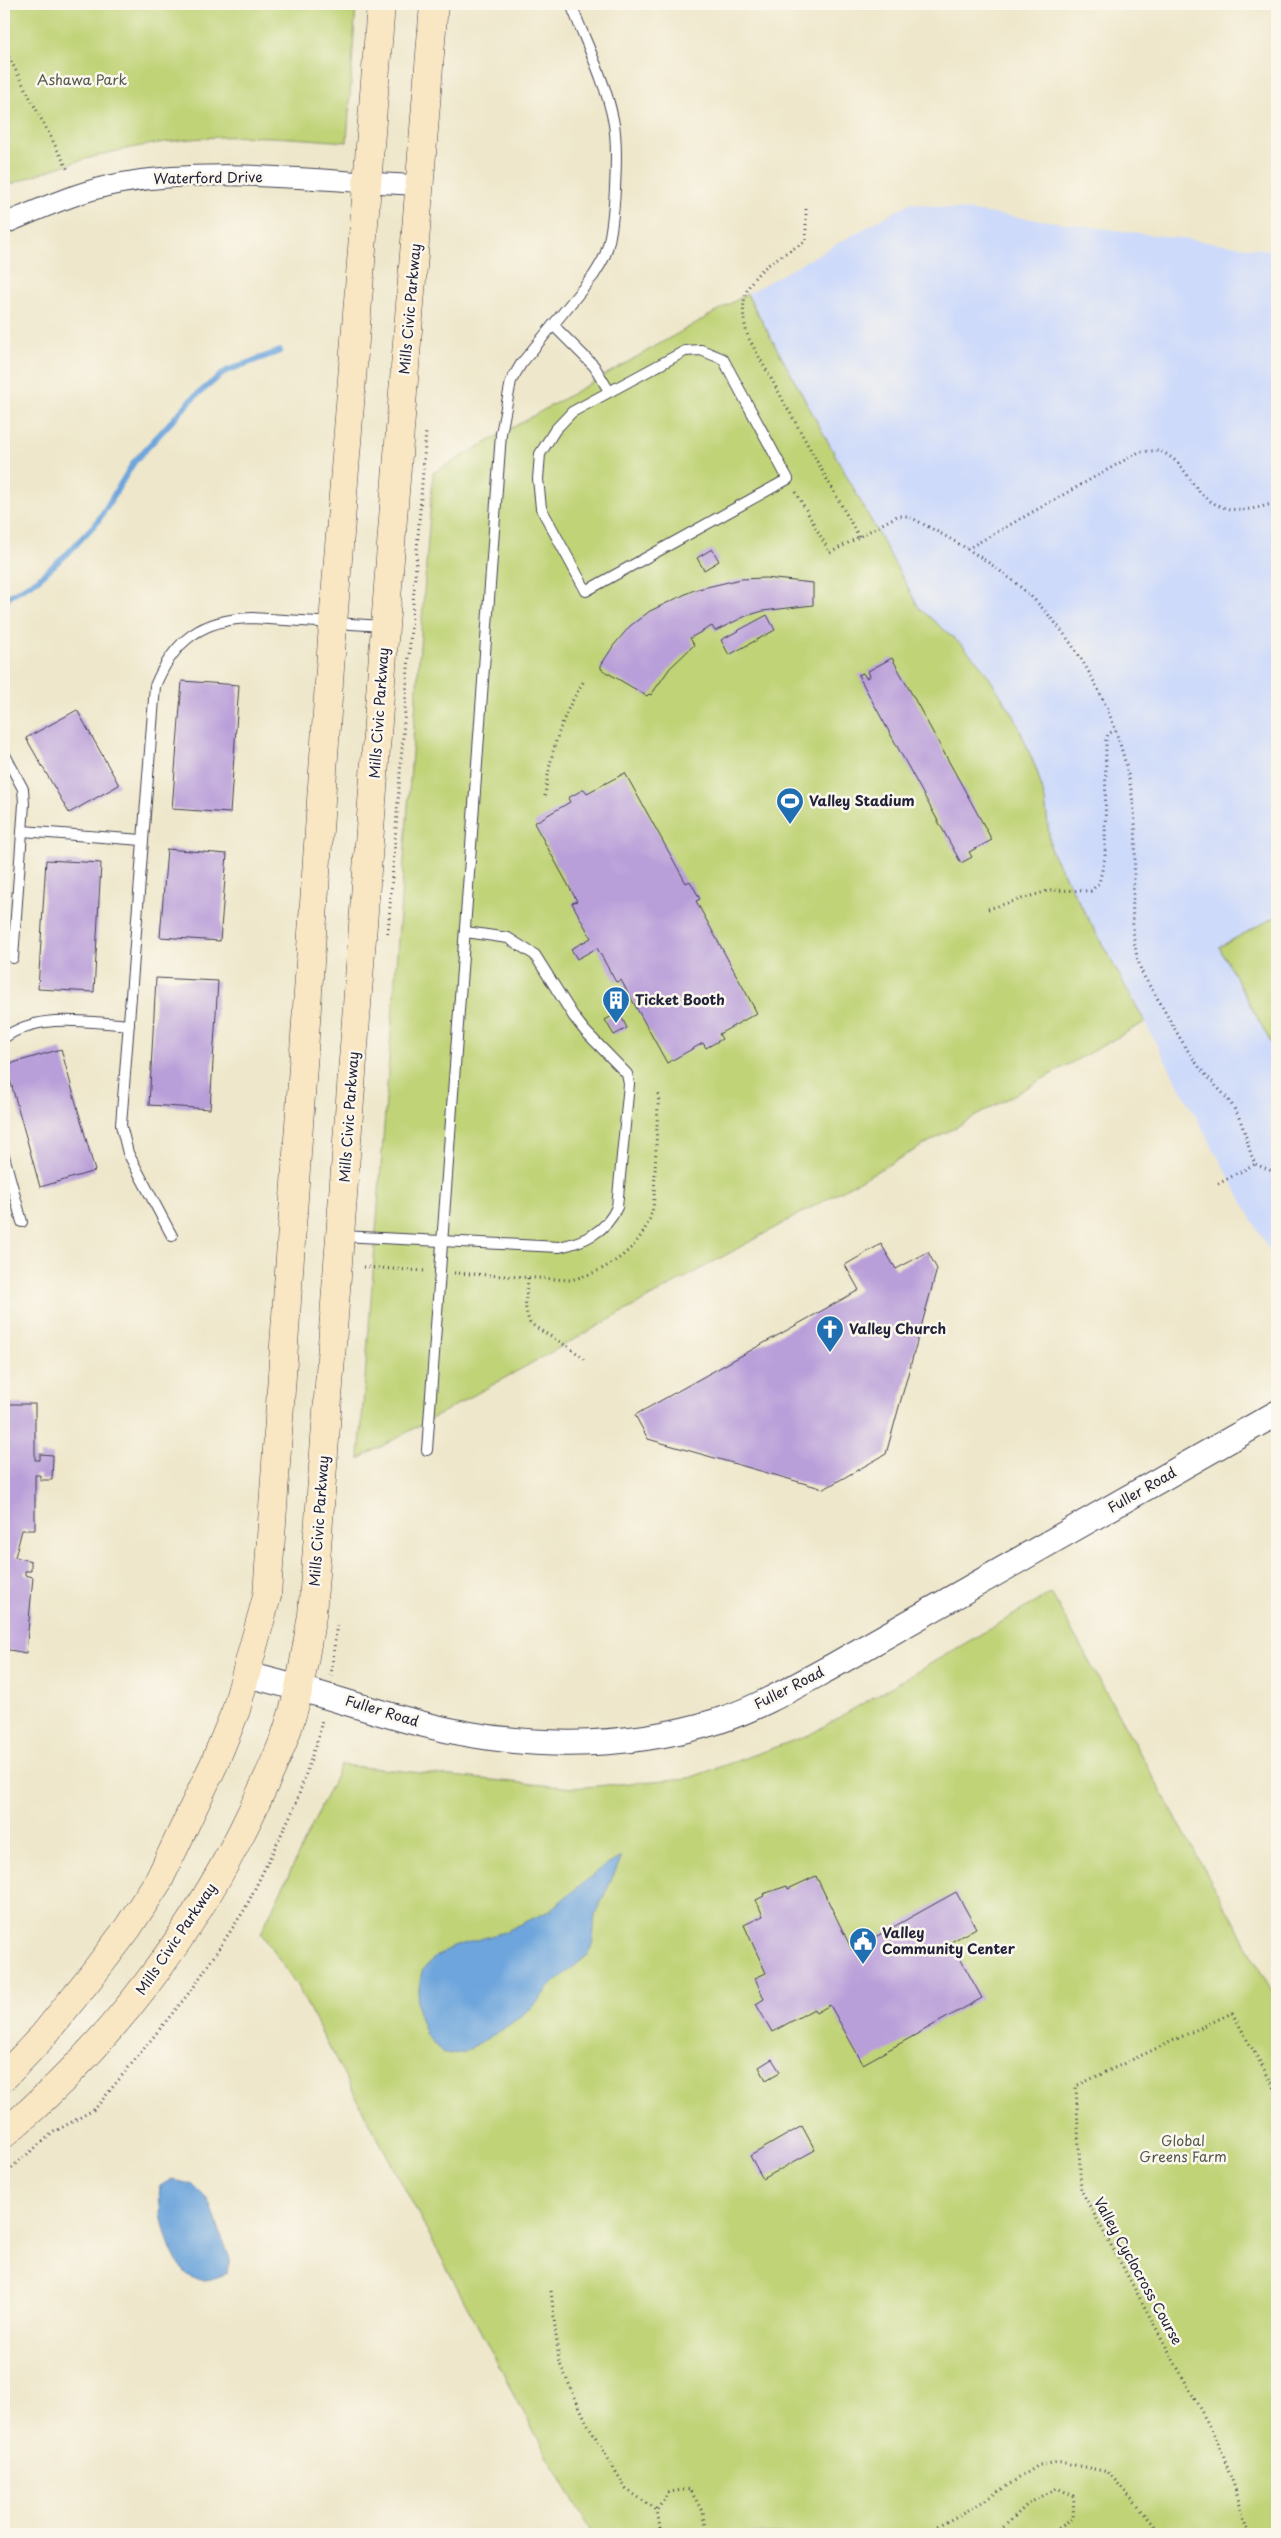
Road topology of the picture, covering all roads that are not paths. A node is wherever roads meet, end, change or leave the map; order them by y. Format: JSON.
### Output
{"nodes":[{"id":1,"x":381,"y":4,"type":"edge"},
{"id":2,"x":434,"y":4,"type":"edge"},
{"id":3,"x":571,"y":4,"type":"edge"},
{"id":4,"x":367,"y":183,"type":"junction"},
{"id":5,"x":420,"y":185,"type":"junction"},
{"id":6,"x":4,"y":224,"type":"edge"},
{"id":7,"x":553,"y":325,"type":"junction"},
{"id":8,"x":610,"y":391,"type":"junction"},
{"id":9,"x":333,"y":624,"type":"junction"},
{"id":10,"x":385,"y":626,"type":"junction"},
{"id":11,"x":4,"y":753,"type":"edge"},
{"id":12,"x":22,"y":831,"type":"junction"},
{"id":13,"x":142,"y":840,"type":"junction"},
{"id":14,"x":466,"y":932,"type":"junction"},
{"id":15,"x":13,"y":958,"type":"dead end"},
{"id":16,"x":129,"y":1025,"type":"junction"},
{"id":17,"x":4,"y":1038,"type":"edge"},
{"id":18,"x":4,"y":1156,"type":"edge"},
{"id":19,"x":22,"y":1222,"type":"dead end"},
{"id":20,"x":172,"y":1236,"type":"dead end"},
{"id":21,"x":353,"y":1236,"type":"junction"},
{"id":22,"x":444,"y":1241,"type":"junction"},
{"id":23,"x":1277,"y":1413,"type":"edge"},
{"id":24,"x":428,"y":1450,"type":"dead end"},
{"id":25,"x":247,"y":1675,"type":"junction"},
{"id":26,"x":299,"y":1686,"type":"junction"},
{"id":27,"x":4,"y":2077,"type":"edge"},
{"id":28,"x":4,"y":2134,"type":"edge"}],
"edges":[{"from":1,"to":4,"type":"main road"},
{"from":2,"to":5,"type":"main road","name":"Mills Civic Parkway"},
{"from":3,"to":7,"type":"lane"},
{"from":4,"to":5,"type":"street","name":"Waterford Drive"},
{"from":4,"to":6,"type":"street","name":"Waterford Drive"},
{"from":4,"to":9,"type":"main road"},
{"from":5,"to":10,"type":"main road","name":"Mills Civic Parkway"},
{"from":7,"to":8,"type":"lane"},
{"from":7,"to":14,"type":"lane"},
{"from":8,"to":8,"type":"lane"},
{"from":9,"to":10,"type":"lane"},
{"from":9,"to":13,"type":"lane"},
{"from":9,"to":25,"type":"main road"},
{"from":10,"to":21,"type":"main road","name":"Mills Civic Parkway"},
{"from":11,"to":12,"type":"lane"},
{"from":12,"to":13,"type":"lane"},
{"from":12,"to":15,"type":"lane"},
{"from":13,"to":16,"type":"lane"},
{"from":14,"to":22,"type":"lane"},
{"from":14,"to":22,"type":"lane"},
{"from":16,"to":17,"type":"lane"},
{"from":16,"to":20,"type":"lane"},
{"from":18,"to":19,"type":"lane"},
{"from":21,"to":22,"type":"lane"},
{"from":21,"to":26,"type":"main road","name":"Mills Civic Parkway"},
{"from":22,"to":24,"type":"lane"},
{"from":23,"to":26,"type":"street","name":"Fuller Road"},
{"from":25,"to":26,"type":"street","name":"Fuller Road"},
{"from":25,"to":27,"type":"main road"},
{"from":26,"to":28,"type":"main road","name":"Mills Civic Parkway"}]}
